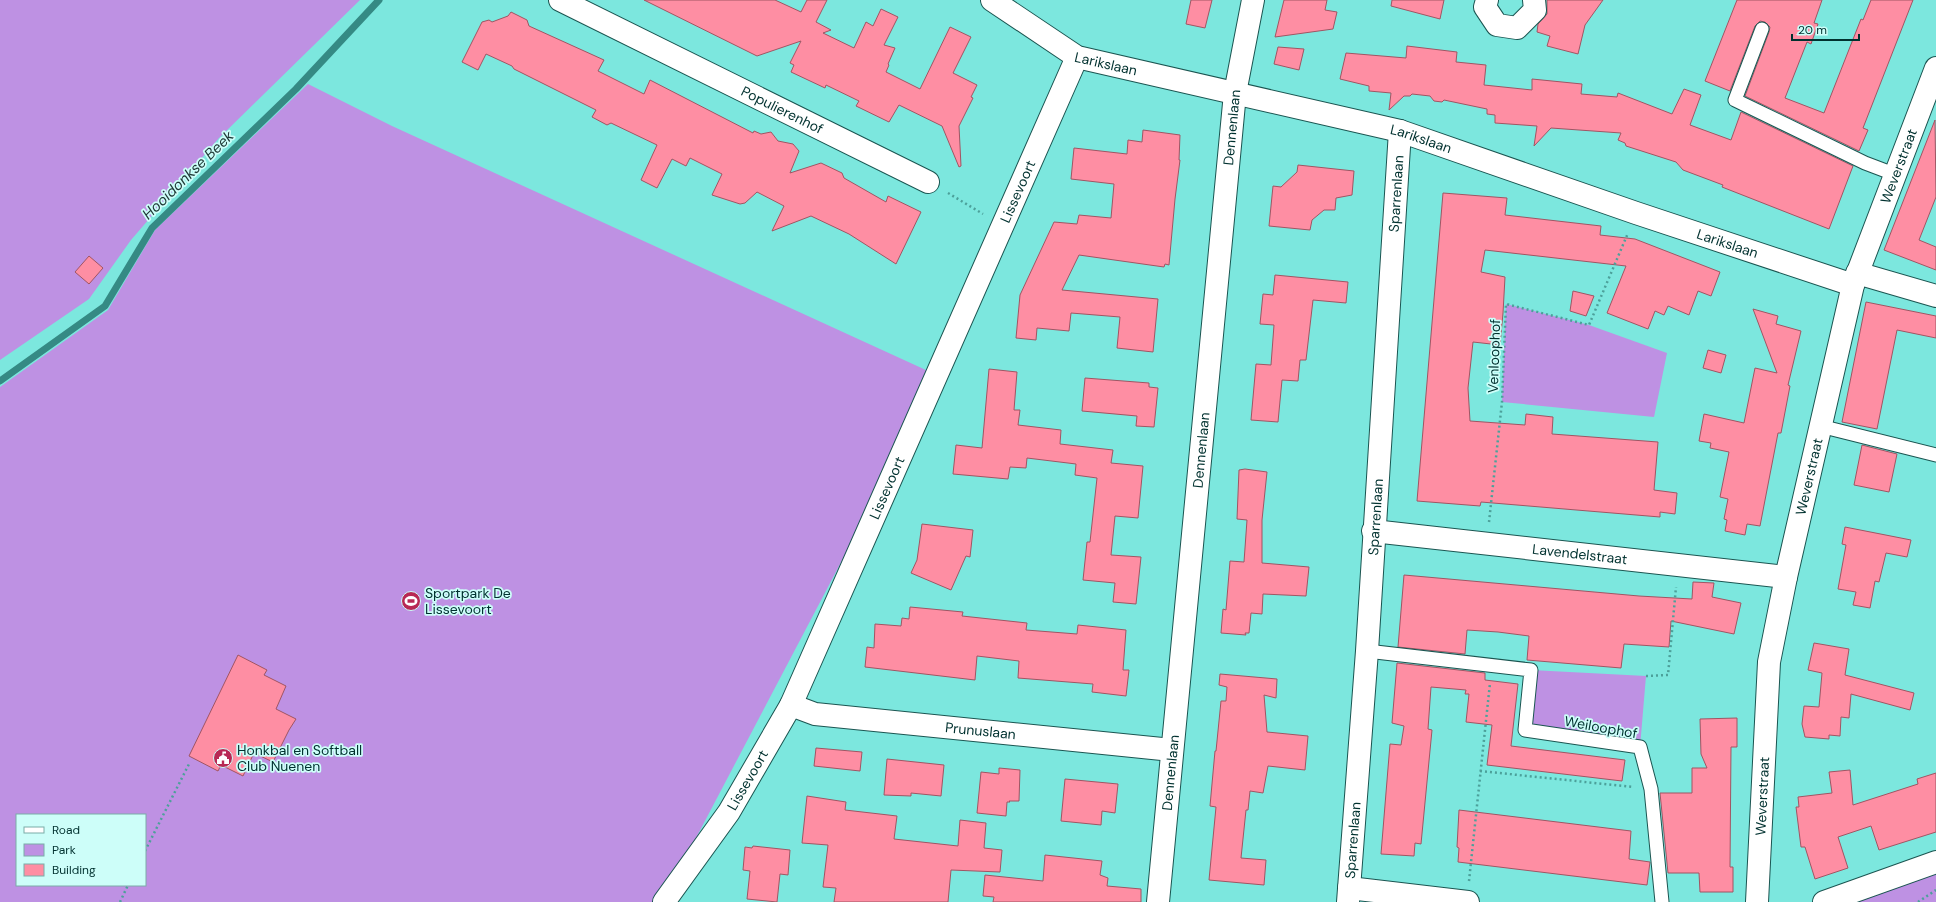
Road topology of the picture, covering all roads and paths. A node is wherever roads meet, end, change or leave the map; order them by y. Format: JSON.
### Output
{"nodes":[{"id":1,"x":560,"y":0,"type":"edge"},
{"id":2,"x":992,"y":0,"type":"edge"},
{"id":3,"x":1253,"y":0,"type":"edge"},
{"id":4,"x":1487,"y":0,"type":"edge"},
{"id":5,"x":1534,"y":0,"type":"edge"},
{"id":6,"x":1762,"y":29,"type":"dead end"},
{"id":7,"x":1077,"y":57,"type":"junction"},
{"id":8,"x":1936,"y":68,"type":"edge"},
{"id":9,"x":1235,"y":93,"type":"junction"},
{"id":10,"x":1400,"y":131,"type":"junction"},
{"id":11,"x":1894,"y":174,"type":"junction"},
{"id":12,"x":928,"y":182,"type":"joint"},
{"id":13,"x":1636,"y":213,"type":"junction"},
{"id":14,"x":1002,"y":225,"type":"junction"},
{"id":15,"x":1855,"y":279,"type":"junction"},
{"id":16,"x":1936,"y":296,"type":"edge"},
{"id":17,"x":1820,"y":426,"type":"junction"},
{"id":18,"x":1936,"y":455,"type":"edge"},
{"id":19,"x":1373,"y":531,"type":"junction"},
{"id":20,"x":1486,"y":543,"type":"junction"},
{"id":21,"x":1678,"y":565,"type":"junction"},
{"id":22,"x":1786,"y":577,"type":"junction"},
{"id":23,"x":1367,"y":651,"type":"junction"},
{"id":24,"x":1493,"y":665,"type":"junction"},
{"id":25,"x":1646,"y":676,"type":"dead end"},
{"id":26,"x":791,"y":705,"type":"junction"},
{"id":27,"x":1172,"y":750,"type":"junction"},
{"id":28,"x":189,"y":764,"type":"dead end"},
{"id":29,"x":1480,"y":771,"type":"junction"},
{"id":30,"x":1651,"y":789,"type":"junction"},
{"id":31,"x":146,"y":849,"type":"edge"},
{"id":32,"x":1936,"y":862,"type":"edge"},
{"id":33,"x":128,"y":886,"type":"edge"},
{"id":34,"x":1936,"y":890,"type":"edge"},
{"id":35,"x":1349,"y":895,"type":"edge"},
{"id":36,"x":120,"y":902,"type":"edge"},
{"id":37,"x":664,"y":902,"type":"edge"},
{"id":38,"x":1158,"y":902,"type":"edge"},
{"id":39,"x":1467,"y":902,"type":"edge"},
{"id":40,"x":1662,"y":902,"type":"edge"},
{"id":41,"x":1757,"y":902,"type":"edge"},
{"id":42,"x":1824,"y":902,"type":"edge"},
{"id":43,"x":1918,"y":902,"type":"edge"}],
"edges":[{"from":1,"to":12,"type":"street","name":"Populierenhof"},
{"from":2,"to":7,"type":"street","name":"Larikslaan"},
{"from":3,"to":9,"type":"street","name":"Dennenlaan"},
{"from":4,"to":5,"type":"street"},
{"from":6,"to":11,"type":"lane"},
{"from":7,"to":9,"type":"street","name":"Larikslaan"},
{"from":7,"to":14,"type":"street","name":"Lissevoort"},
{"from":8,"to":11,"type":"street","name":"Weverstraat"},
{"from":9,"to":10,"type":"street","name":"Larikslaan"},
{"from":9,"to":27,"type":"street","name":"Dennenlaan"},
{"from":10,"to":13,"type":"street","name":"Larikslaan"},
{"from":10,"to":19,"type":"street","name":"Sparrenlaan"},
{"from":11,"to":15,"type":"street","name":"Weverstraat"},
{"from":12,"to":14,"type":"path"},
{"from":13,"to":15,"type":"street","name":"Larikslaan"},
{"from":13,"to":20,"type":"path","name":"Venloophof"},
{"from":14,"to":26,"type":"street","name":"Lissevoort"},
{"from":15,"to":16,"type":"street","name":"Larikslaan"},
{"from":15,"to":17,"type":"street","name":"Weverstraat"},
{"from":17,"to":18,"type":"lane"},
{"from":17,"to":22,"type":"street","name":"Weverstraat"},
{"from":19,"to":20,"type":"street","name":"Lavendelstraat"},
{"from":19,"to":23,"type":"street","name":"Sparrenlaan"},
{"from":20,"to":21,"type":"street","name":"Lavendelstraat"},
{"from":21,"to":22,"type":"street","name":"Lavendelstraat"},
{"from":21,"to":25,"type":"path"},
{"from":22,"to":41,"type":"street","name":"Weverstraat"},
{"from":23,"to":24,"type":"lane","name":"Weiloophof"},
{"from":23,"to":35,"type":"street","name":"Sparrenlaan"},
{"from":24,"to":29,"type":"path"},
{"from":24,"to":30,"type":"lane","name":"Weiloophof"},
{"from":26,"to":27,"type":"street","name":"Prunuslaan"},
{"from":26,"to":37,"type":"street","name":"Lissevoort"},
{"from":27,"to":38,"type":"street","name":"Dennenlaan"},
{"from":28,"to":31,"type":"path"},
{"from":29,"to":30,"type":"path"},
{"from":29,"to":39,"type":"path"},
{"from":30,"to":40,"type":"lane","name":"Weiloophof"},
{"from":32,"to":42,"type":"street"},
{"from":33,"to":36,"type":"path"},
{"from":34,"to":43,"type":"path"},
{"from":35,"to":39,"type":"street"}]}
